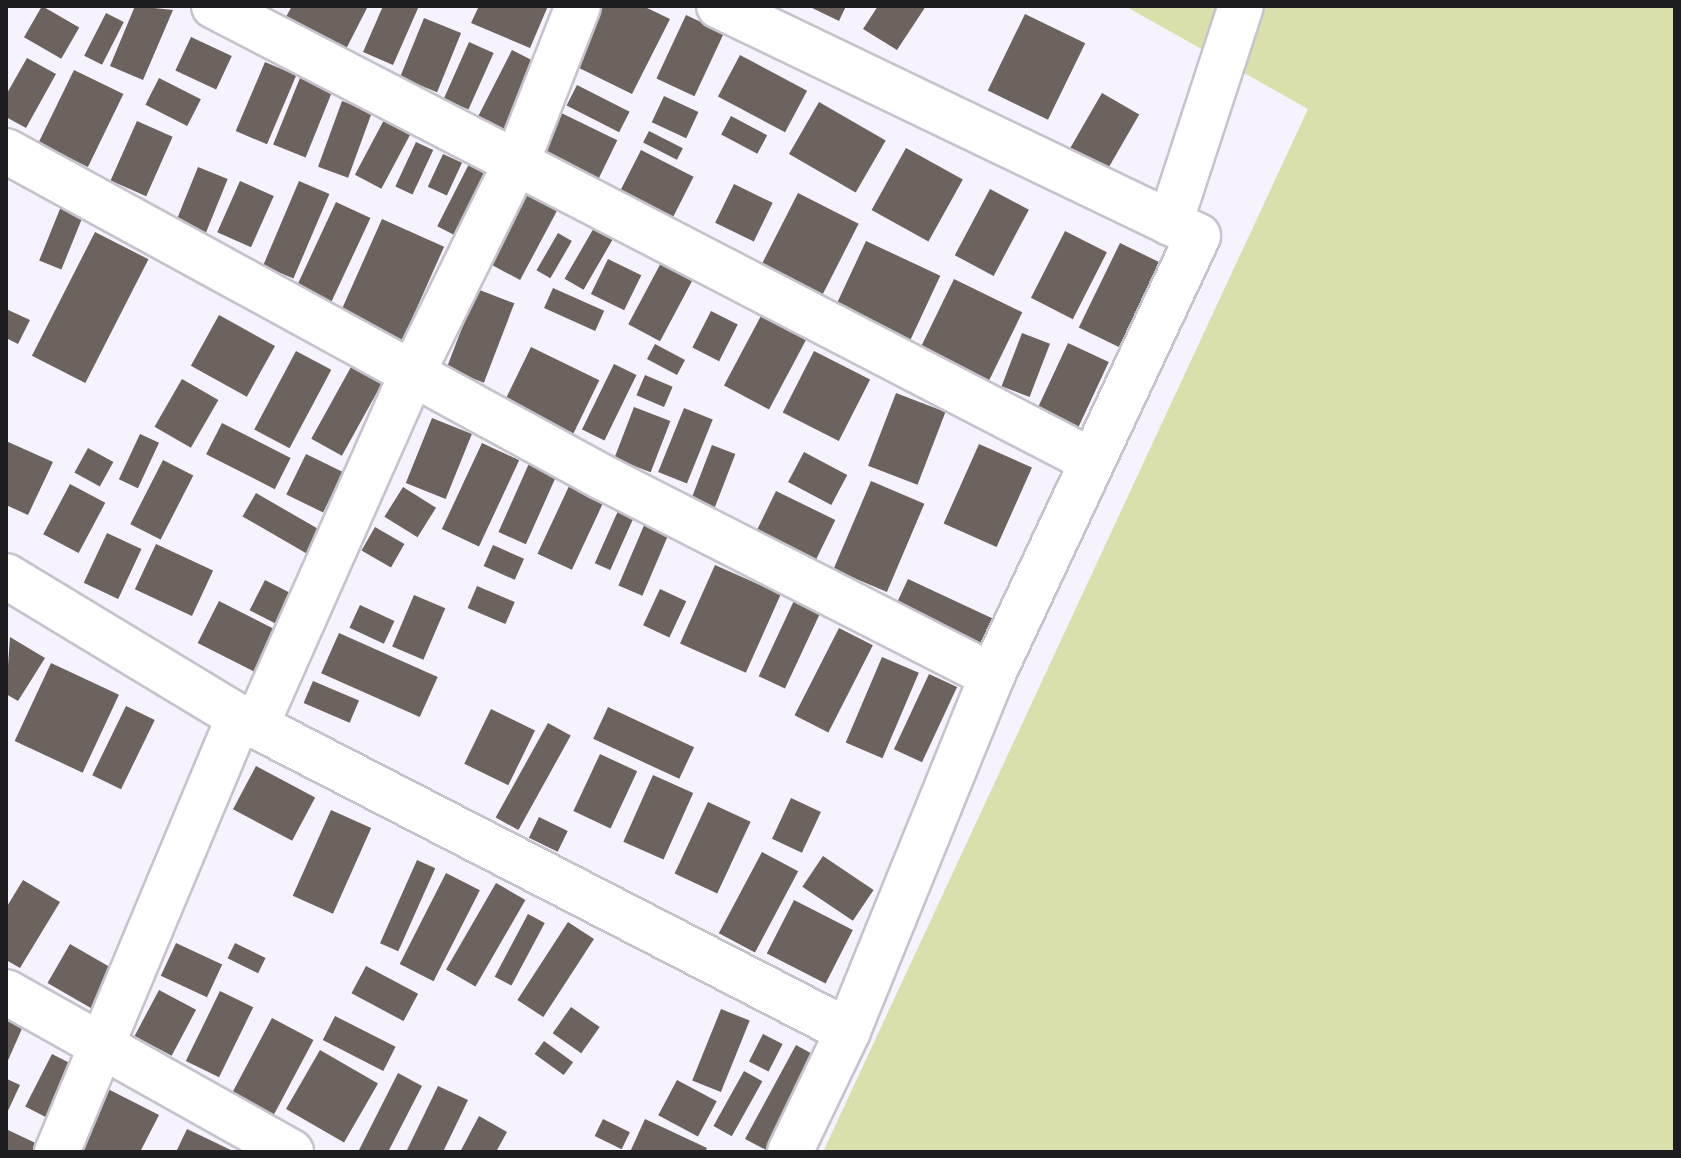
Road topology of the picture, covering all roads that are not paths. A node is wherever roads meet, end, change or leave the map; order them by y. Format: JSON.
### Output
{"nodes":[{"id":1,"x":214,"y":6,"type":"edge"},
{"id":2,"x":578,"y":6,"type":"edge"},
{"id":3,"x":719,"y":6,"type":"edge"},
{"id":4,"x":1241,"y":6,"type":"edge"},
{"id":5,"x":6,"y":151,"type":"edge"},
{"id":6,"x":518,"y":159,"type":"junction"},
{"id":7,"x":1170,"y":223,"type":"junction"},
{"id":8,"x":412,"y":374,"type":"junction"},
{"id":9,"x":1092,"y":461,"type":"junction"},
{"id":10,"x":6,"y":576,"type":"edge"},
{"id":11,"x":992,"y":676,"type":"junction"},
{"id":12,"x":248,"y":721,"type":"junction"},
{"id":13,"x":6,"y":992,"type":"edge"},
{"id":14,"x":848,"y":1031,"type":"junction"},
{"id":15,"x":106,"y":1047,"type":"junction"},
{"id":16,"x":57,"y":1152,"type":"edge"},
{"id":17,"x":291,"y":1152,"type":"edge"},
{"id":18,"x":790,"y":1152,"type":"edge"}],
"edges":[{"from":1,"to":6,"type":"street"},
{"from":2,"to":6,"type":"street"},
{"from":3,"to":7,"type":"street"},
{"from":4,"to":7,"type":"street"},
{"from":5,"to":8,"type":"street"},
{"from":6,"to":8,"type":"street"},
{"from":6,"to":9,"type":"street"},
{"from":7,"to":9,"type":"street"},
{"from":8,"to":11,"type":"street"},
{"from":8,"to":12,"type":"street"},
{"from":9,"to":11,"type":"street"},
{"from":10,"to":12,"type":"street"},
{"from":11,"to":14,"type":"street"},
{"from":12,"to":14,"type":"street"},
{"from":12,"to":15,"type":"street"},
{"from":13,"to":15,"type":"street"},
{"from":14,"to":18,"type":"street"},
{"from":15,"to":16,"type":"street"},
{"from":15,"to":17,"type":"street"}]}
